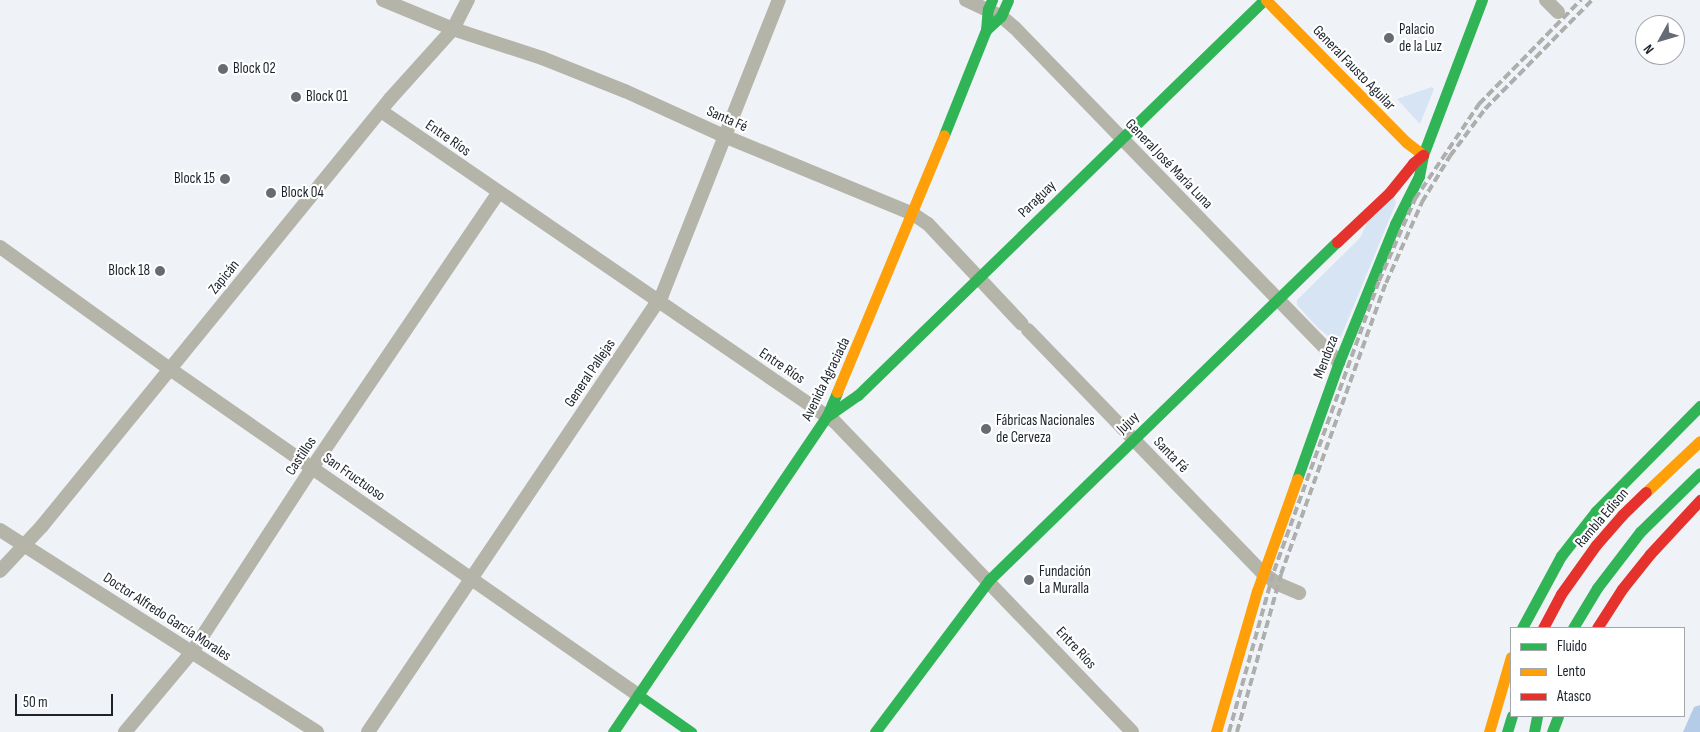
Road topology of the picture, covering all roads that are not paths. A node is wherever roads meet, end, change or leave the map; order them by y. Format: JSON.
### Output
{"nodes":[{"id":1,"x":383,"y":0,"type":"edge"},
{"id":2,"x":468,"y":0,"type":"edge"},
{"id":3,"x":779,"y":0,"type":"edge"},
{"id":4,"x":966,"y":0,"type":"edge"},
{"id":5,"x":1008,"y":0,"type":"edge"},
{"id":6,"x":1265,"y":0,"type":"edge"},
{"id":7,"x":1482,"y":0,"type":"edge"},
{"id":8,"x":1546,"y":0,"type":"edge"},
{"id":9,"x":990,"y":5,"type":"edge"},
{"id":10,"x":1558,"y":12,"type":"dead end"},
{"id":11,"x":1001,"y":16,"type":"junction"},
{"id":12,"x":453,"y":29,"type":"junction"},
{"id":13,"x":986,"y":30,"type":"junction"},
{"id":14,"x":381,"y":111,"type":"junction"},
{"id":15,"x":724,"y":136,"type":"junction"},
{"id":16,"x":1122,"y":138,"type":"junction"},
{"id":17,"x":1423,"y":155,"type":"junction"},
{"id":18,"x":498,"y":193,"type":"junction"},
{"id":19,"x":913,"y":214,"type":"junction"},
{"id":20,"x":0,"y":247,"type":"edge"},
{"id":21,"x":977,"y":278,"type":"junction"},
{"id":22,"x":1276,"y":298,"type":"junction"},
{"id":23,"x":658,"y":302,"type":"junction"},
{"id":24,"x":1339,"y":362,"type":"junction"},
{"id":25,"x":170,"y":369,"type":"junction"},
{"id":26,"x":1700,"y":406,"type":"edge"},
{"id":27,"x":828,"y":416,"type":"junction"},
{"id":28,"x":1133,"y":439,"type":"junction"},
{"id":29,"x":1700,"y":440,"type":"edge"},
{"id":30,"x":312,"y":468,"type":"junction"},
{"id":31,"x":1700,"y":473,"type":"edge"},
{"id":32,"x":1700,"y":500,"type":"edge"},
{"id":33,"x":0,"y":530,"type":"edge"},
{"id":34,"x":25,"y":545,"type":"junction"},
{"id":35,"x":0,"y":571,"type":"edge"},
{"id":36,"x":1264,"y":573,"type":"junction"},
{"id":37,"x":471,"y":578,"type":"junction"},
{"id":38,"x":989,"y":580,"type":"junction"},
{"id":39,"x":1299,"y":593,"type":"dead end"},
{"id":40,"x":1522,"y":627,"type":"edge"},
{"id":41,"x":1544,"y":627,"type":"edge"},
{"id":42,"x":1574,"y":627,"type":"edge"},
{"id":43,"x":1598,"y":627,"type":"edge"},
{"id":44,"x":192,"y":652,"type":"junction"},
{"id":45,"x":1510,"y":660,"type":"edge"},
{"id":46,"x":638,"y":695,"type":"junction"},
{"id":47,"x":1512,"y":717,"type":"edge"},
{"id":48,"x":1537,"y":717,"type":"edge"},
{"id":49,"x":1558,"y":717,"type":"edge"},
{"id":50,"x":125,"y":732,"type":"edge"},
{"id":51,"x":317,"y":732,"type":"edge"},
{"id":52,"x":368,"y":732,"type":"edge"},
{"id":53,"x":613,"y":732,"type":"edge"},
{"id":54,"x":691,"y":732,"type":"edge"},
{"id":55,"x":875,"y":732,"type":"edge"},
{"id":56,"x":1132,"y":732,"type":"edge"},
{"id":57,"x":1216,"y":732,"type":"edge"},
{"id":58,"x":1489,"y":732,"type":"edge"},
{"id":59,"x":1507,"y":732,"type":"edge"},
{"id":60,"x":1534,"y":732,"type":"edge"},
{"id":61,"x":1552,"y":732,"type":"edge"}],
"edges":[{"from":1,"to":12,"type":"street","name":"Santa Fé"},
{"from":2,"to":12,"type":"street","name":"Zapicán"},
{"from":3,"to":15,"type":"street","name":"General Pallejas"},
{"from":4,"to":9,"type":"street","name":"General José María Luna"},
{"from":5,"to":11,"type":"street","name":"Avenida Agraciada"},
{"from":6,"to":16,"type":"street","name":"Paraguay"},
{"from":6,"to":17,"type":"street","name":"General Fausto Aguilar"},
{"from":7,"to":17,"type":"street","name":"Mendoza"},
{"from":8,"to":10,"type":"street"},
{"from":9,"to":11,"type":"street","name":"General José María Luna"},
{"from":9,"to":13,"type":"street","name":"Avenida Agraciada"},
{"from":11,"to":13,"type":"street","name":"Avenida Agraciada"},
{"from":11,"to":16,"type":"street","name":"General José María Luna"},
{"from":12,"to":14,"type":"street","name":"Zapicán"},
{"from":12,"to":15,"type":"street","name":"Santa Fé"},
{"from":13,"to":19,"type":"street","name":"Avenida Agraciada"},
{"from":14,"to":18,"type":"street","name":"Entre Ríos"},
{"from":14,"to":25,"type":"street","name":"Zapicán"},
{"from":15,"to":19,"type":"street","name":"Santa Fé"},
{"from":15,"to":23,"type":"street","name":"General Pallejas"},
{"from":16,"to":21,"type":"street","name":"Paraguay"},
{"from":16,"to":22,"type":"street","name":"General José María Luna"},
{"from":17,"to":22,"type":"street","name":"Jujuy"},
{"from":17,"to":24,"type":"street","name":"Mendoza"},
{"from":18,"to":23,"type":"street","name":"Entre Ríos"},
{"from":18,"to":30,"type":"street","name":"Castillos"},
{"from":19,"to":21,"type":"street","name":"Santa Fé"},
{"from":19,"to":27,"type":"street","name":"Avenida Agraciada"},
{"from":20,"to":25,"type":"street","name":"San Fructuoso"},
{"from":21,"to":27,"type":"street","name":"Paraguay"},
{"from":21,"to":28,"type":"street","name":"Santa Fé"},
{"from":22,"to":24,"type":"street","name":"General José María Luna"},
{"from":22,"to":28,"type":"street","name":"Jujuy"},
{"from":23,"to":27,"type":"street","name":"Entre Ríos"},
{"from":23,"to":37,"type":"street","name":"General Pallejas"},
{"from":24,"to":36,"type":"street","name":"Mendoza"},
{"from":25,"to":30,"type":"street","name":"San Fructuoso"},
{"from":25,"to":34,"type":"street","name":"Zapicán"},
{"from":26,"to":40,"type":"street"},
{"from":27,"to":38,"type":"street","name":"Entre Ríos"},
{"from":27,"to":46,"type":"street","name":"Avenida Agraciada"},
{"from":28,"to":36,"type":"street","name":"Santa Fé"},
{"from":28,"to":38,"type":"street","name":"Jujuy"},
{"from":29,"to":41,"type":"street","name":"Rambla Edison"},
{"from":30,"to":37,"type":"street","name":"San Fructuoso"},
{"from":30,"to":44,"type":"street","name":"Castillos"},
{"from":31,"to":42,"type":"street"},
{"from":32,"to":43,"type":"street"},
{"from":33,"to":34,"type":"street","name":"Doctor Alfredo García Morales"},
{"from":34,"to":35,"type":"street","name":"Zapicán"},
{"from":34,"to":44,"type":"street","name":"Doctor Alfredo García Morales"},
{"from":36,"to":39,"type":"street","name":"Santa Fé"},
{"from":36,"to":57,"type":"street","name":"Mendoza"},
{"from":37,"to":46,"type":"street","name":"San Fructuoso"},
{"from":37,"to":52,"type":"street","name":"General Pallejas"},
{"from":38,"to":55,"type":"street","name":"Jujuy"},
{"from":38,"to":56,"type":"street","name":"Entre Ríos"},
{"from":44,"to":50,"type":"street","name":"Castillos"},
{"from":44,"to":51,"type":"street","name":"Doctor Alfredo García Morales"},
{"from":45,"to":58,"type":"street"},
{"from":46,"to":53,"type":"street","name":"Avenida Agraciada"},
{"from":46,"to":54,"type":"street","name":"San Fructuoso"},
{"from":47,"to":59,"type":"street"},
{"from":48,"to":60,"type":"street"},
{"from":49,"to":61,"type":"street"}]}
